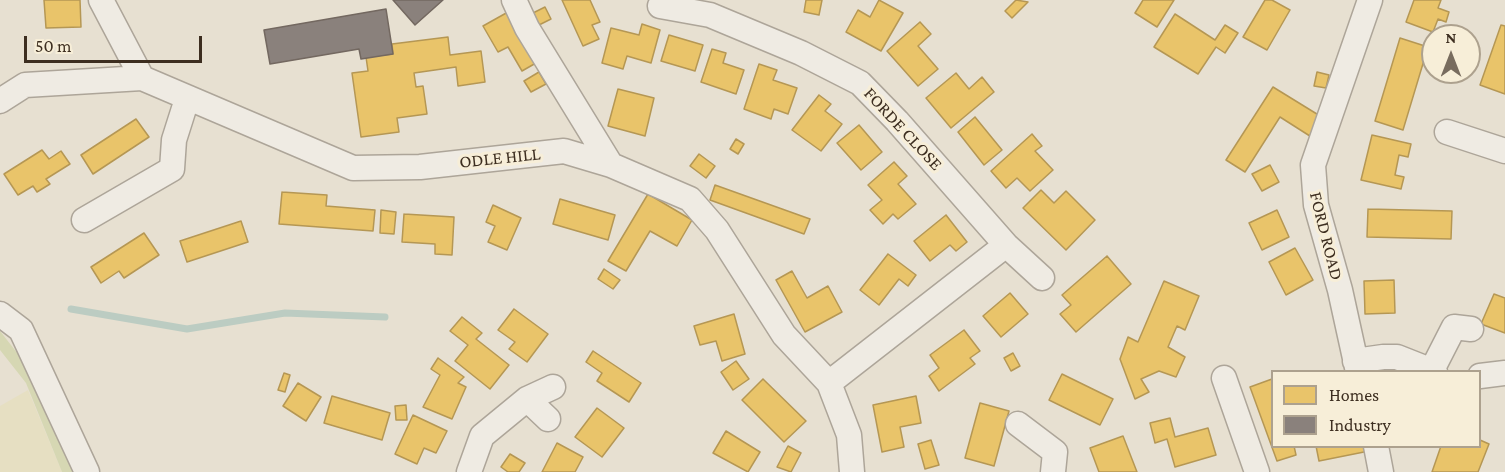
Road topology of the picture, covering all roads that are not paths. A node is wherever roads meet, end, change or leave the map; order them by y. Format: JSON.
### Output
{"nodes":[{"id":1,"x":101,"y":0,"type":"edge"},
{"id":2,"x":514,"y":0,"type":"edge"},
{"id":3,"x":1370,"y":0,"type":"edge"},
{"id":4,"x":660,"y":6,"type":"dead end"},
{"id":5,"x":712,"y":7,"type":"edge"},
{"id":6,"x":142,"y":78,"type":"junction"},
{"id":7,"x":187,"y":99,"type":"junction"},
{"id":8,"x":0,"y":101,"type":"edge"},
{"id":9,"x":1447,"y":132,"type":"dead end"},
{"id":10,"x":1505,"y":151,"type":"edge"},
{"id":11,"x":611,"y":165,"type":"junction"},
{"id":12,"x":84,"y":220,"type":"dead end"},
{"id":13,"x":1006,"y":245,"type":"junction"},
{"id":14,"x":1042,"y":278,"type":"dead end"},
{"id":15,"x":0,"y":314,"type":"edge"},
{"id":16,"x":1471,"y":329,"type":"dead end"},
{"id":17,"x":1357,"y":366,"type":"edge"},
{"id":18,"x":1430,"y":370,"type":"edge"},
{"id":19,"x":1433,"y":370,"type":"edge"},
{"id":20,"x":1505,"y":374,"type":"edge"},
{"id":21,"x":1481,"y":376,"type":"edge"},
{"id":22,"x":1224,"y":378,"type":"dead end"},
{"id":23,"x":829,"y":383,"type":"junction"},
{"id":24,"x":553,"y":387,"type":"dead end"},
{"id":25,"x":527,"y":399,"type":"junction"},
{"id":26,"x":548,"y":420,"type":"dead end"},
{"id":27,"x":1018,"y":424,"type":"dead end"},
{"id":28,"x":1376,"y":448,"type":"edge"},
{"id":29,"x":87,"y":472,"type":"edge"},
{"id":30,"x":469,"y":472,"type":"edge"},
{"id":31,"x":852,"y":472,"type":"edge"},
{"id":32,"x":1053,"y":472,"type":"edge"},
{"id":33,"x":1257,"y":472,"type":"edge"},
{"id":34,"x":1381,"y":472,"type":"edge"}],
"edges":[{"from":1,"to":6,"type":"street"},
{"from":2,"to":11,"type":"street"},
{"from":3,"to":17,"type":"street","name":"FORD ROAD"},
{"from":4,"to":5,"type":"street","name":"FORDE CLOSE"},
{"from":5,"to":13,"type":"street","name":"FORDE CLOSE"},
{"from":6,"to":7,"type":"street","name":"ODLE HILL"},
{"from":6,"to":8,"type":"street","name":"ODLE HILL"},
{"from":7,"to":11,"type":"street","name":"ODLE HILL"},
{"from":7,"to":12,"type":"street"},
{"from":9,"to":10,"type":"street"},
{"from":11,"to":23,"type":"street","name":"ODLE HILL"},
{"from":13,"to":14,"type":"street","name":"FORDE CLOSE"},
{"from":13,"to":23,"type":"street"},
{"from":15,"to":29,"type":"street"},
{"from":16,"to":19,"type":"street"},
{"from":17,"to":18,"type":"street"},
{"from":20,"to":21,"type":"street"},
{"from":22,"to":33,"type":"street"},
{"from":23,"to":31,"type":"street","name":"ODLE HILL"},
{"from":24,"to":25,"type":"street"},
{"from":25,"to":26,"type":"street"},
{"from":25,"to":30,"type":"street"},
{"from":27,"to":32,"type":"street"},
{"from":28,"to":34,"type":"street"}]}
